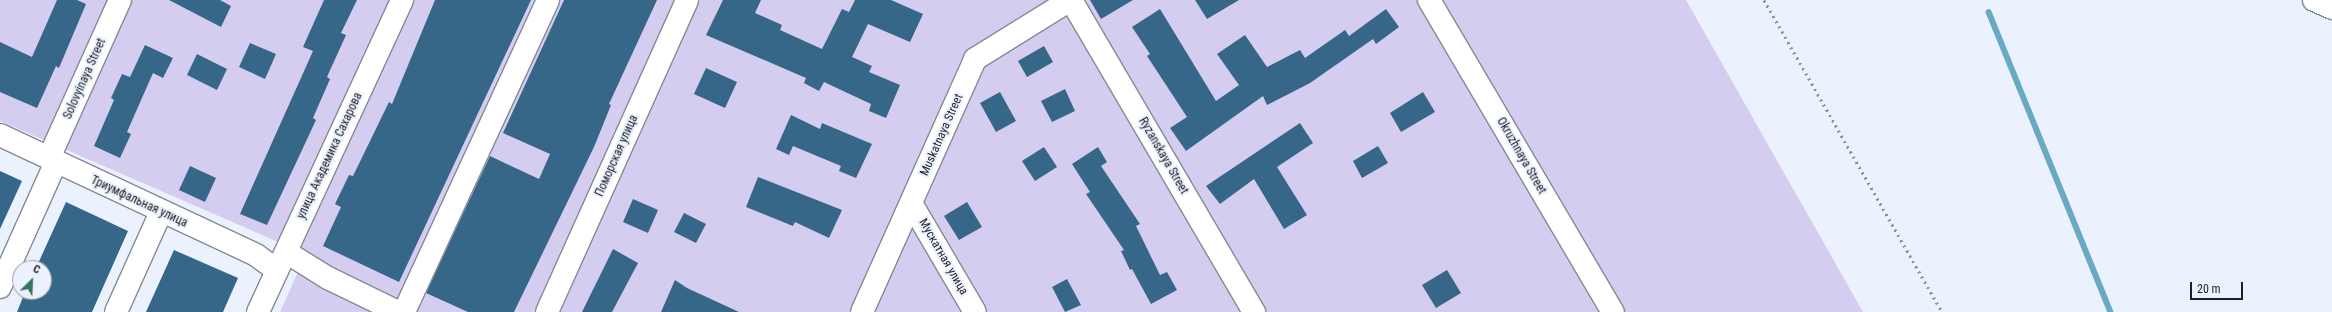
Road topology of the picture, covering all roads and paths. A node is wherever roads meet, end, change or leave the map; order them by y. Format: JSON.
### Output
{"nodes":[{"id":1,"x":120,"y":0,"type":"edge"},
{"id":2,"x":402,"y":0,"type":"edge"},
{"id":3,"x":548,"y":0,"type":"edge"},
{"id":4,"x":687,"y":0,"type":"edge"},
{"id":5,"x":1071,"y":0,"type":"edge"},
{"id":6,"x":1430,"y":0,"type":"edge"},
{"id":7,"x":2314,"y":0,"type":"edge"},
{"id":8,"x":2332,"y":8,"type":"edge"},
{"id":9,"x":0,"y":135,"type":"edge"},
{"id":10,"x":52,"y":160,"type":"junction"},
{"id":11,"x":912,"y":203,"type":"junction"},
{"id":12,"x":161,"y":212,"type":"junction"},
{"id":13,"x":282,"y":261,"type":"junction"},
{"id":14,"x":0,"y":287,"type":"edge"},
{"id":15,"x":116,"y":312,"type":"edge"},
{"id":16,"x":258,"y":312,"type":"edge"},
{"id":17,"x":398,"y":312,"type":"edge"},
{"id":18,"x":404,"y":312,"type":"edge"},
{"id":19,"x":547,"y":312,"type":"edge"},
{"id":20,"x":862,"y":312,"type":"edge"},
{"id":21,"x":975,"y":312,"type":"edge"},
{"id":22,"x":1254,"y":312,"type":"edge"},
{"id":23,"x":1613,"y":312,"type":"edge"}],
"edges":[{"from":1,"to":10,"type":"street","name":"Solovyinaya Street"},
{"from":2,"to":13,"type":"street","name":"улица Академика Сахарова"},
{"from":3,"to":18,"type":"street"},
{"from":4,"to":19,"type":"street","name":"Поморская улица"},
{"from":5,"to":11,"type":"street","name":"Muskatnaya Street"},
{"from":5,"to":22,"type":"street","name":"Ryzanskaya Street"},
{"from":6,"to":23,"type":"street","name":"Okruzhnaya Street"},
{"from":7,"to":8,"type":"street"},
{"from":9,"to":10,"type":"street","name":"Триумфальная улица"},
{"from":10,"to":12,"type":"street","name":"Триумфальная улица"},
{"from":10,"to":14,"type":"street","name":"Solovyinaya Street"},
{"from":11,"to":20,"type":"street","name":"Muskatnaya Street"},
{"from":11,"to":21,"type":"street","name":"Мускатная улица"},
{"from":12,"to":13,"type":"street","name":"Триумфальная улица"},
{"from":12,"to":15,"type":"street"},
{"from":13,"to":16,"type":"street","name":"улица Академика Сахарова"},
{"from":13,"to":17,"type":"street","name":"Триумфальная улица"}]}
